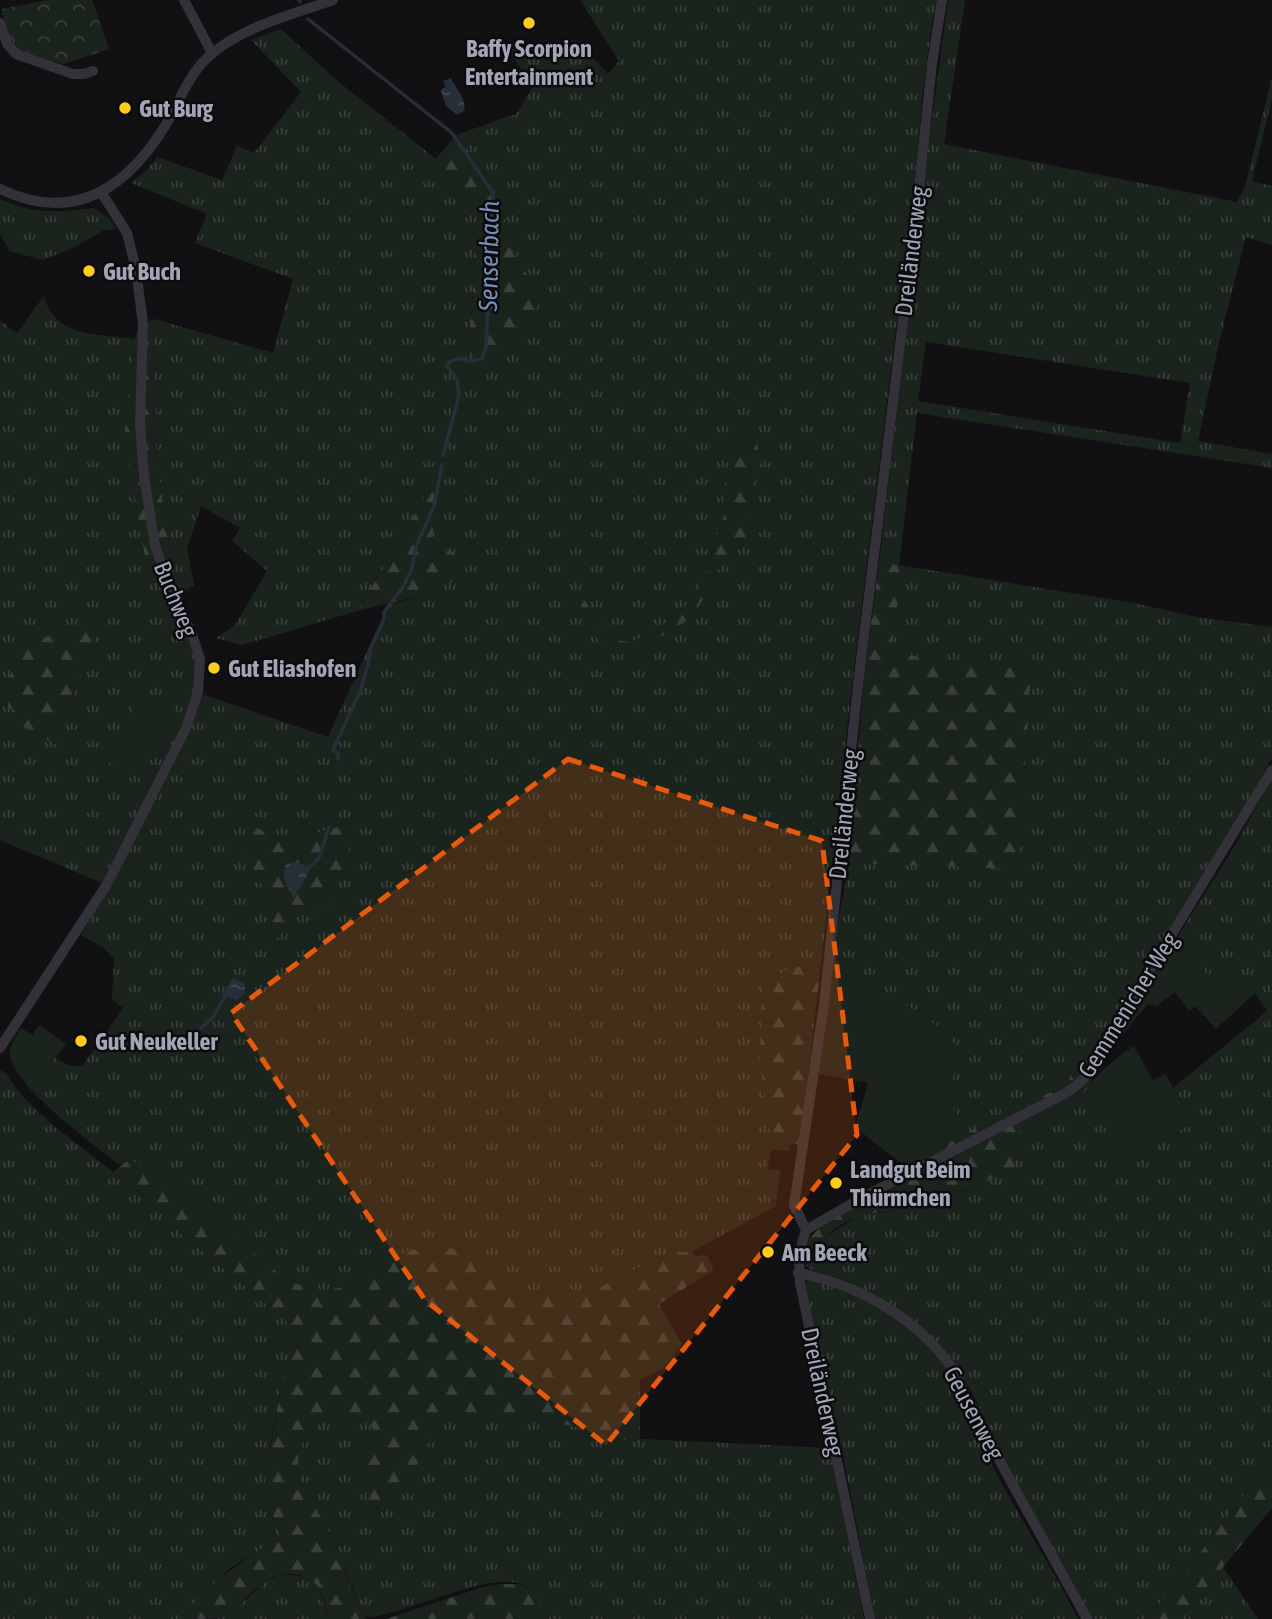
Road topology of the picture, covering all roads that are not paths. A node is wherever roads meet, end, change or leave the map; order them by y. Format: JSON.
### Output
{"nodes":[{"id":1,"x":184,"y":0,"type":"edge"},
{"id":2,"x":333,"y":0,"type":"edge"},
{"id":3,"x":942,"y":0,"type":"edge"},
{"id":4,"x":0,"y":23,"type":"edge"},
{"id":5,"x":212,"y":53,"type":"junction"},
{"id":6,"x":93,"y":71,"type":"dead end"},
{"id":7,"x":0,"y":189,"type":"edge"},
{"id":8,"x":101,"y":192,"type":"junction"},
{"id":9,"x":1272,"y":770,"type":"edge"},
{"id":10,"x":0,"y":1048,"type":"edge"},
{"id":11,"x":806,"y":1230,"type":"junction"},
{"id":12,"x":798,"y":1273,"type":"junction"},
{"id":13,"x":870,"y":1619,"type":"edge"},
{"id":14,"x":1087,"y":1619,"type":"edge"}],
"edges":[{"from":1,"to":5,"type":"street"},
{"from":2,"to":5,"type":"street"},
{"from":3,"to":11,"type":"street","name":"Dreiländerweg"},
{"from":4,"to":6,"type":"street"},
{"from":5,"to":8,"type":"street"},
{"from":7,"to":8,"type":"street"},
{"from":8,"to":10,"type":"street","name":"Buchweg"},
{"from":9,"to":11,"type":"street","name":"Gemmenicher Weg"},
{"from":11,"to":12,"type":"street","name":"Dreiländerweg"},
{"from":12,"to":13,"type":"street","name":"Dreiländerweg"},
{"from":12,"to":14,"type":"street","name":"Geusenweg"}]}
